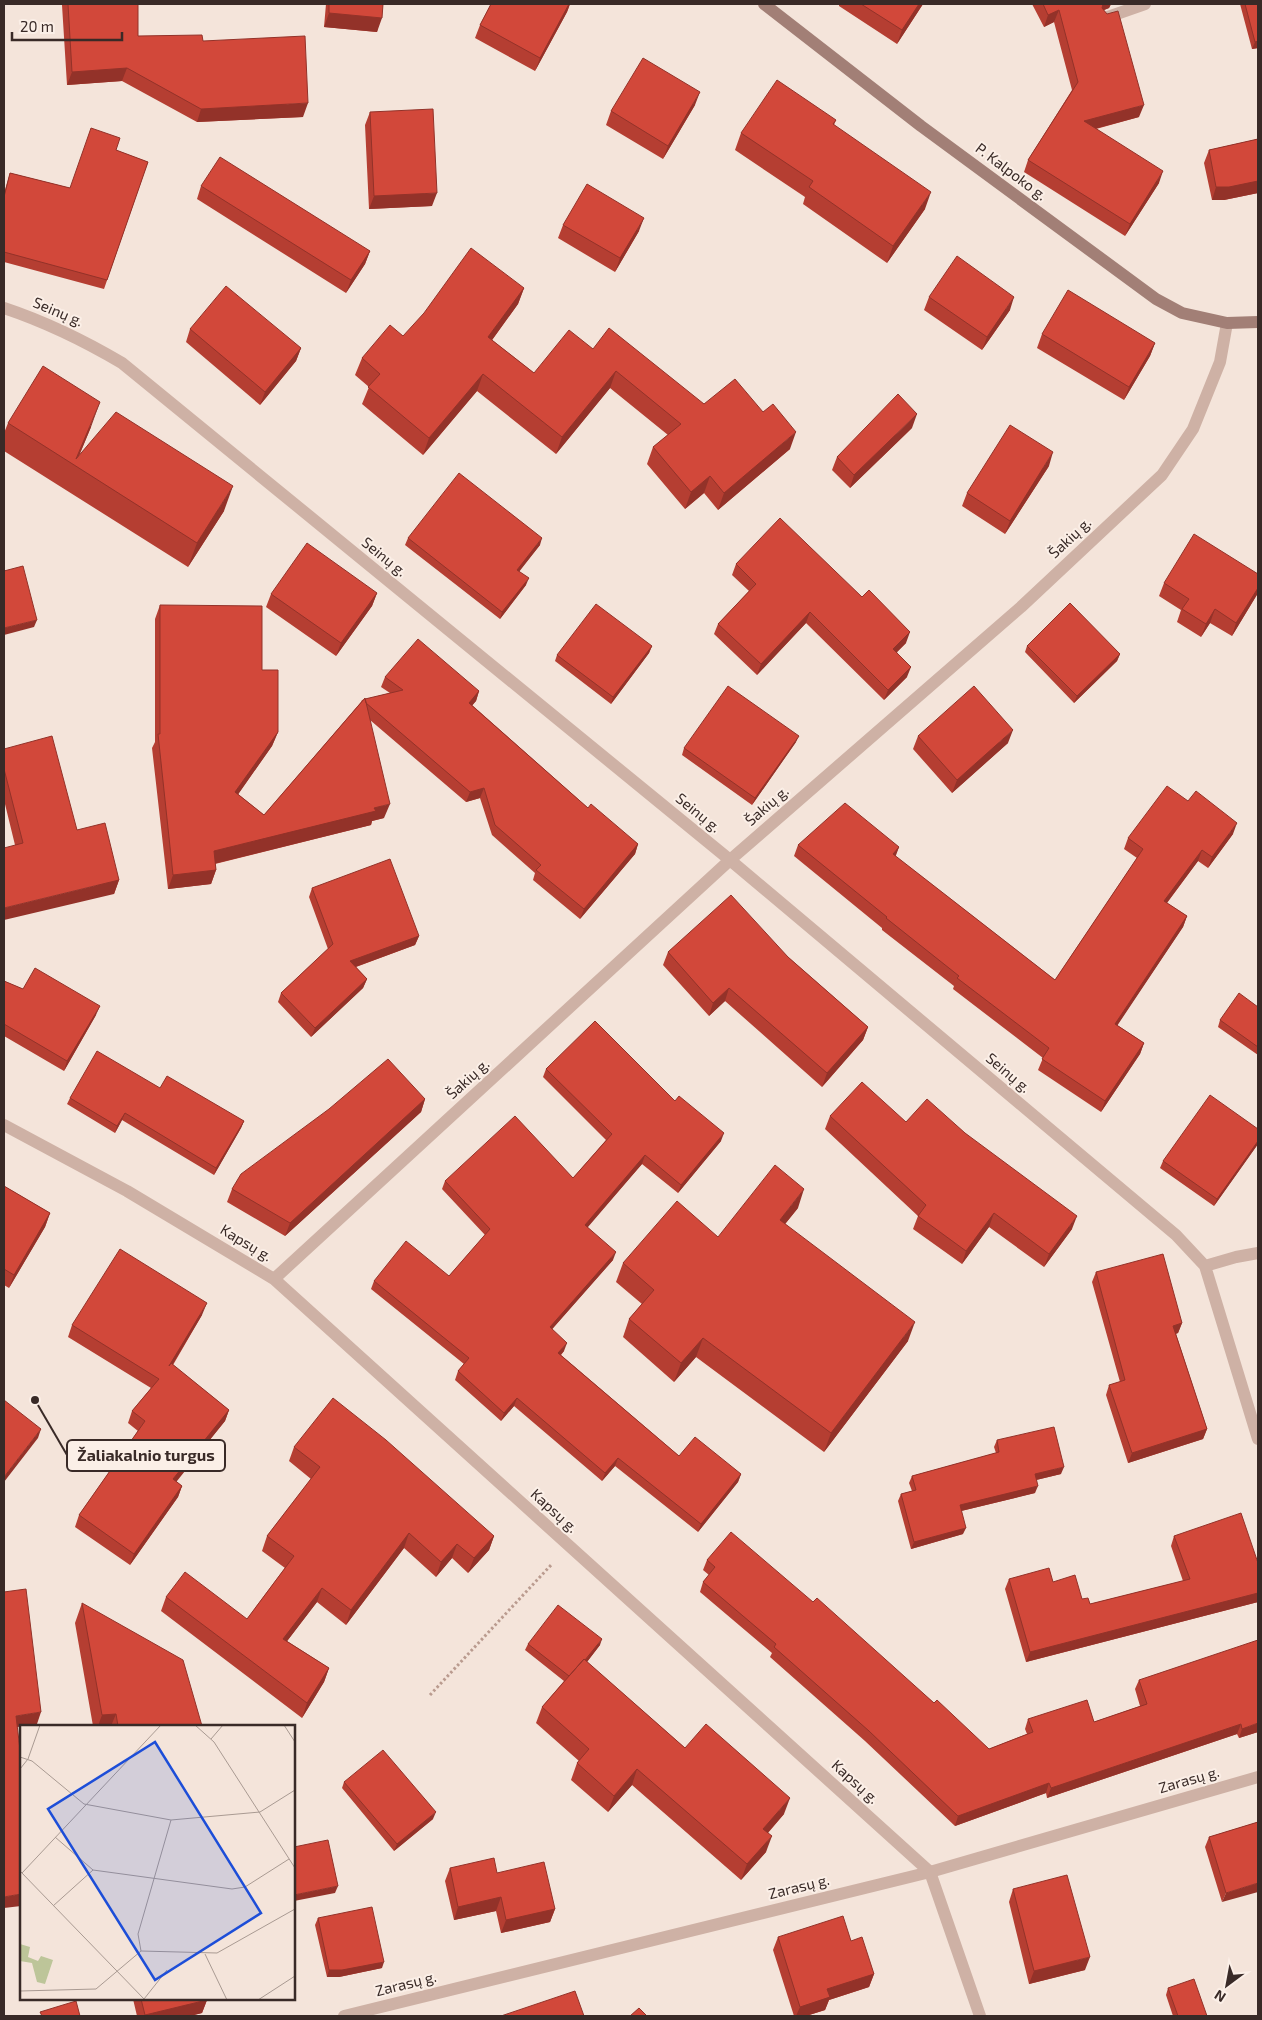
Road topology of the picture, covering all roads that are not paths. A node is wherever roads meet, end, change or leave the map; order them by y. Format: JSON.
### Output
{"nodes":[{"id":1,"x":764,"y":4,"type":"edge"},
{"id":2,"x":1145,"y":4,"type":"edge"},
{"id":3,"x":1104,"y":18,"type":"edge"},
{"id":4,"x":4,"y":308,"type":"edge"},
{"id":5,"x":1258,"y":322,"type":"edge"},
{"id":6,"x":1227,"y":323,"type":"junction"},
{"id":7,"x":730,"y":860,"type":"junction"},
{"id":8,"x":4,"y":1125,"type":"edge"},
{"id":9,"x":1258,"y":1253,"type":"edge"},
{"id":10,"x":1205,"y":1266,"type":"junction"},
{"id":11,"x":274,"y":1279,"type":"junction"},
{"id":12,"x":1258,"y":1439,"type":"edge"},
{"id":13,"x":1258,"y":1777,"type":"edge"},
{"id":14,"x":930,"y":1872,"type":"junction"},
{"id":15,"x":344,"y":2016,"type":"edge"},
{"id":16,"x":980,"y":2016,"type":"edge"}],
"edges":[{"from":1,"to":6,"type":"street","name":"P. Kalpoko g."},
{"from":2,"to":3,"type":"street"},
{"from":4,"to":7,"type":"street","name":"Seinų g."},
{"from":5,"to":6,"type":"street","name":"P. Kalpoko g."},
{"from":6,"to":7,"type":"street","name":"Šakių g."},
{"from":7,"to":10,"type":"street","name":"Seinų g."},
{"from":7,"to":11,"type":"street","name":"Šakių g."},
{"from":8,"to":11,"type":"street","name":"Kapsų g."},
{"from":9,"to":10,"type":"street"},
{"from":10,"to":12,"type":"street","name":"Seinų g."},
{"from":11,"to":14,"type":"street","name":"Kapsų g."},
{"from":13,"to":14,"type":"street","name":"Zarasų g."},
{"from":14,"to":15,"type":"street","name":"Zarasų g."},
{"from":14,"to":16,"type":"street","name":"Kapsų g."}]}
